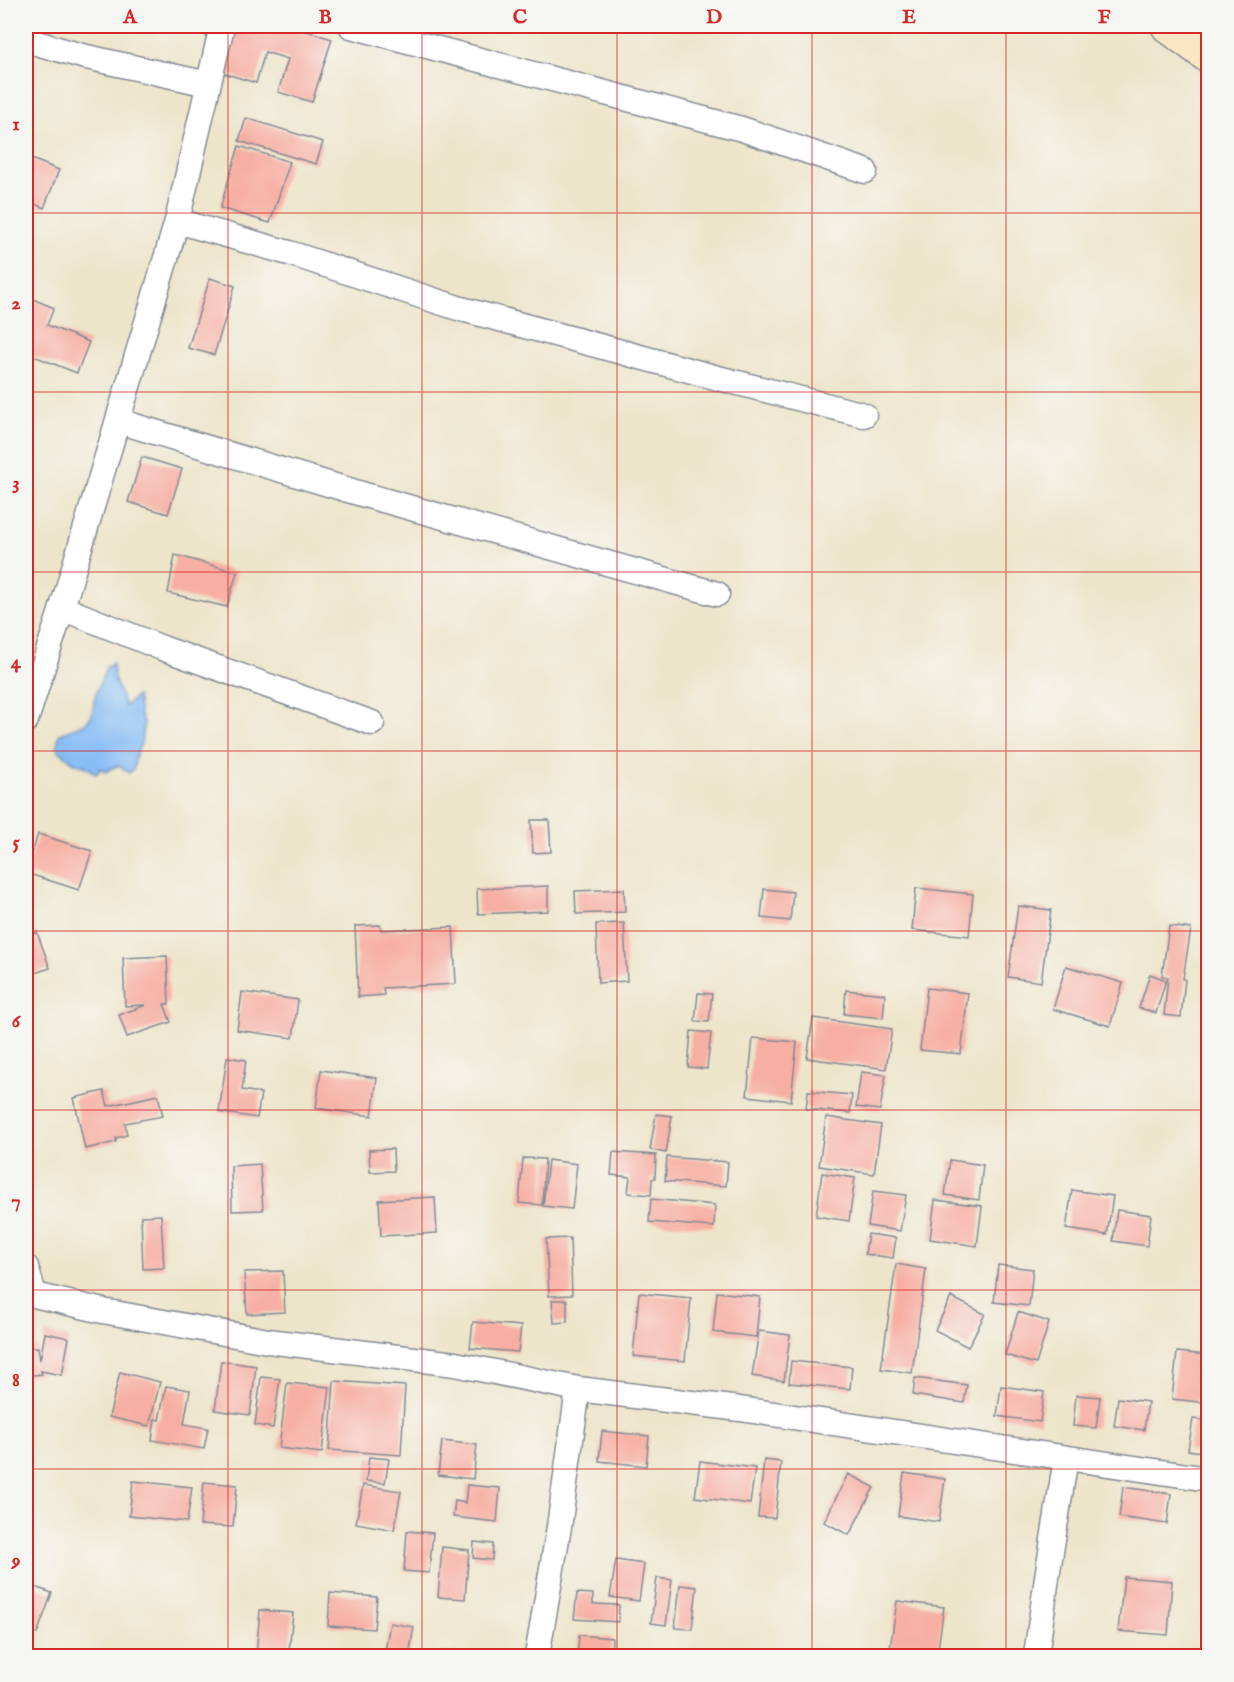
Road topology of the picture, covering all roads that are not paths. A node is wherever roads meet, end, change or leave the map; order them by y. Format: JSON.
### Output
{"nodes":[{"id":1,"x":222,"y":26,"type":"edge"},
{"id":2,"x":351,"y":26,"type":"edge"},
{"id":3,"x":1168,"y":26,"type":"edge"},
{"id":4,"x":26,"y":40,"type":"edge"},
{"id":5,"x":1209,"y":56,"type":"edge"},
{"id":6,"x":208,"y":84,"type":"junction"},
{"id":7,"x":865,"y":171,"type":"dead end"},
{"id":8,"x":177,"y":221,"type":"junction"},
{"id":9,"x":864,"y":415,"type":"dead end"},
{"id":10,"x":118,"y":421,"type":"junction"},
{"id":11,"x":717,"y":594,"type":"dead end"},
{"id":12,"x":62,"y":608,"type":"junction"},
{"id":13,"x":26,"y":720,"type":"edge"},
{"id":14,"x":372,"y":723,"type":"dead end"},
{"id":15,"x":26,"y":1267,"type":"edge"},
{"id":16,"x":30,"y":1293,"type":"edge"},
{"id":17,"x":578,"y":1389,"type":"junction"},
{"id":18,"x":1066,"y":1458,"type":"junction"},
{"id":19,"x":1209,"y":1479,"type":"edge"},
{"id":20,"x":537,"y":1656,"type":"edge"},
{"id":21,"x":1036,"y":1656,"type":"edge"}],
"edges":[{"from":1,"to":6,"type":"street"},
{"from":2,"to":7,"type":"street"},
{"from":3,"to":5,"type":"street"},
{"from":4,"to":6,"type":"street"},
{"from":6,"to":8,"type":"street"},
{"from":8,"to":9,"type":"street"},
{"from":8,"to":10,"type":"street"},
{"from":10,"to":11,"type":"street"},
{"from":10,"to":12,"type":"street"},
{"from":12,"to":13,"type":"street"},
{"from":12,"to":14,"type":"street"},
{"from":15,"to":16,"type":"street"},
{"from":16,"to":17,"type":"street"},
{"from":17,"to":18,"type":"street"},
{"from":17,"to":20,"type":"street"},
{"from":18,"to":19,"type":"street"},
{"from":18,"to":21,"type":"street"}]}
